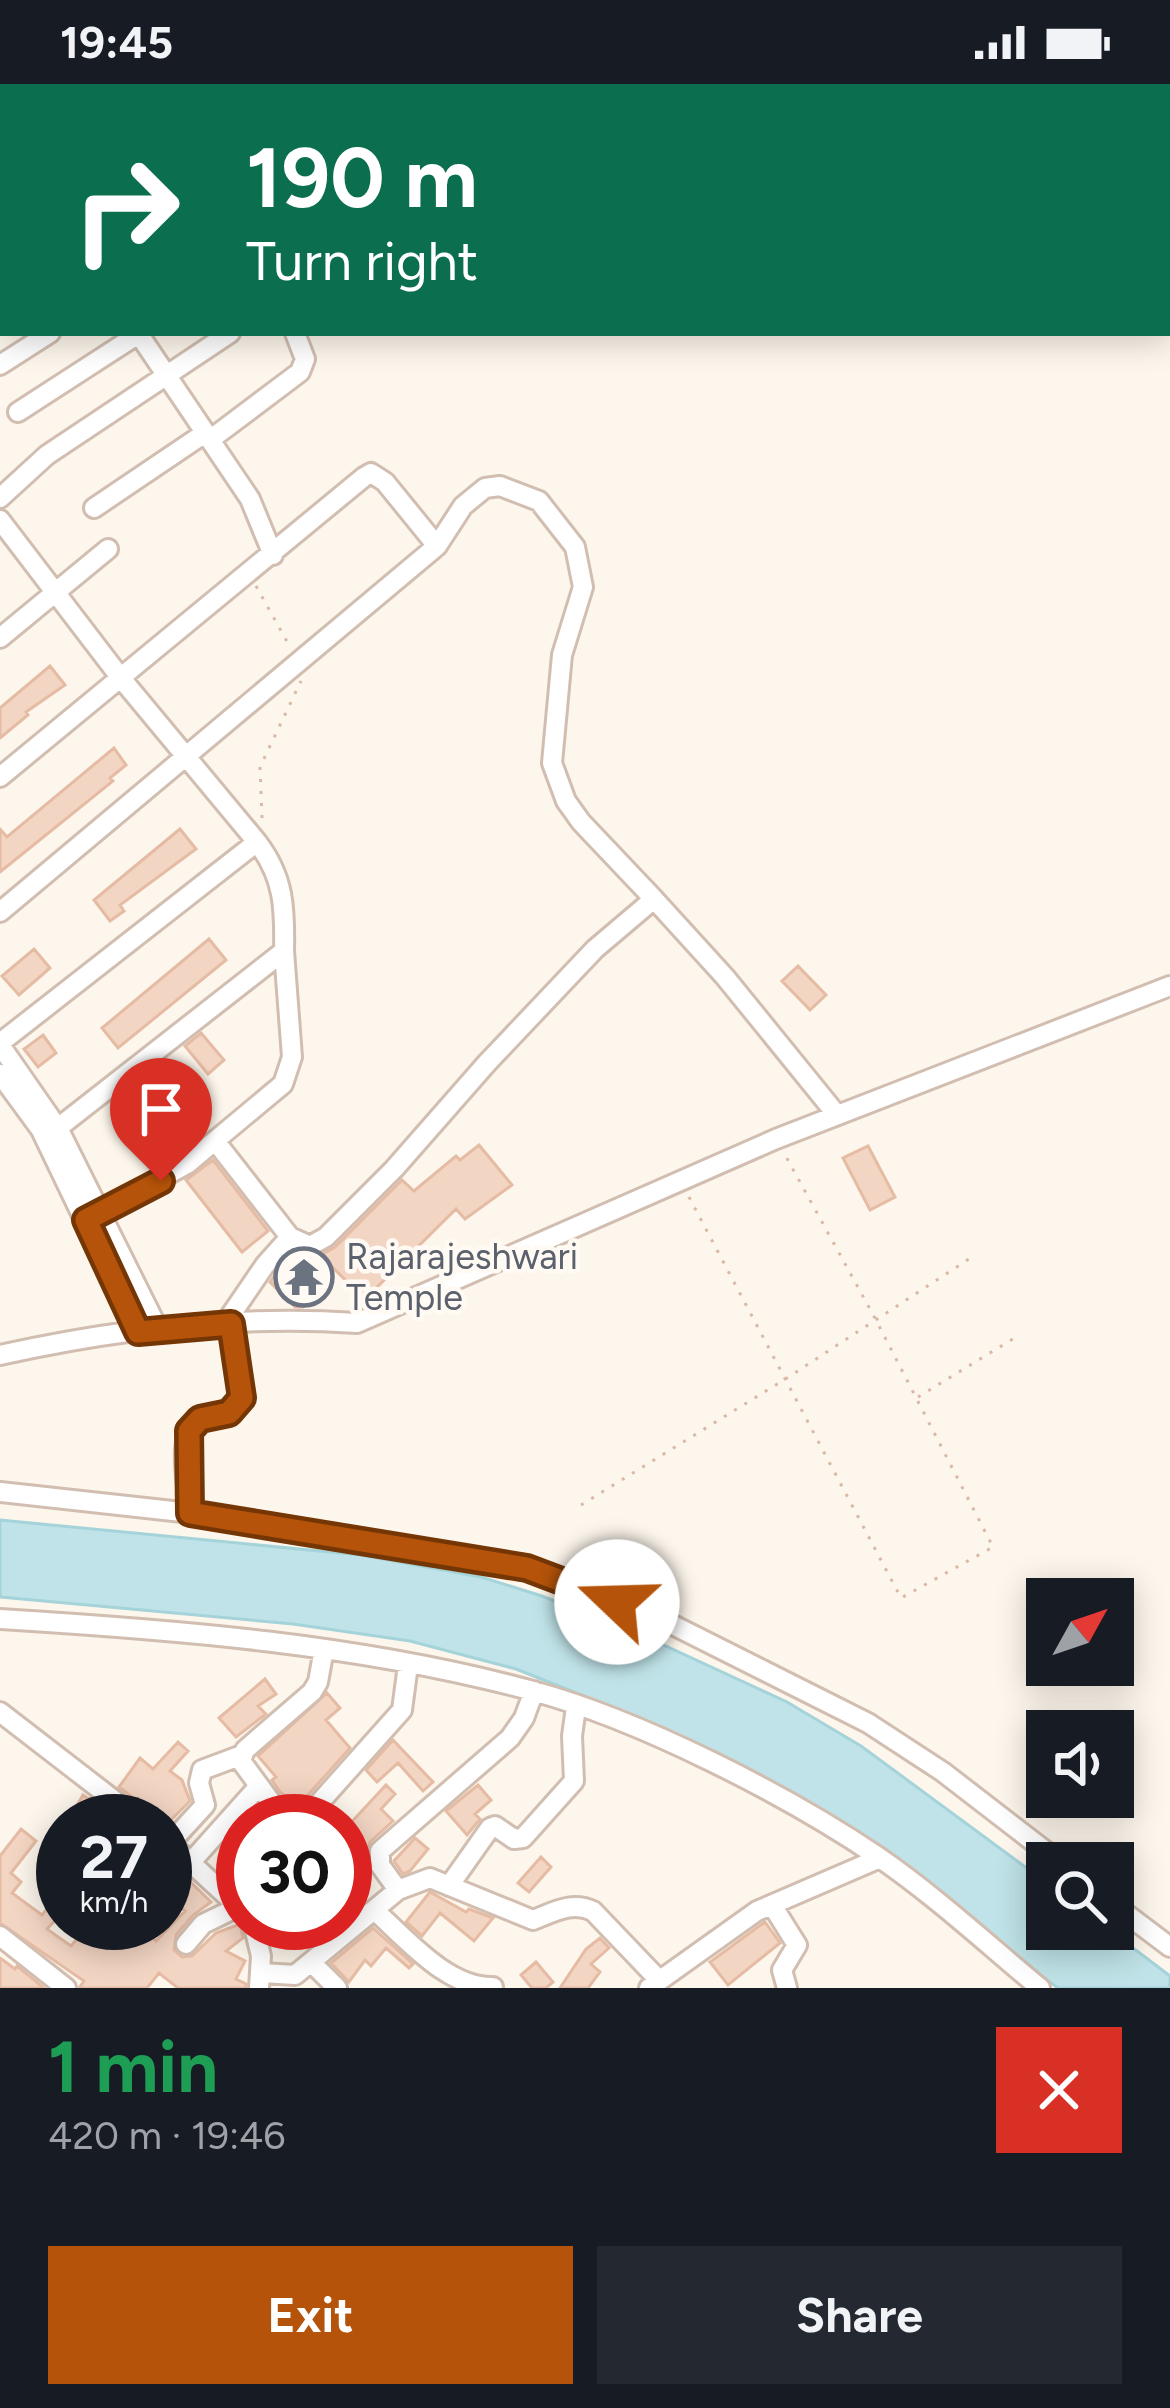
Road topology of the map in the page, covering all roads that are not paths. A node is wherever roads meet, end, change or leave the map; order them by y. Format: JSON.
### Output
{"nodes":[{"id":1,"x":45,"y":336,"type":"edge"},
{"id":2,"x":136,"y":336,"type":"edge"},
{"id":3,"x":140,"y":336,"type":"edge"},
{"id":4,"x":226,"y":336,"type":"edge"},
{"id":5,"x":297,"y":336,"type":"edge"},
{"id":6,"x":0,"y":365,"type":"edge"},
{"id":7,"x":169,"y":377,"type":"junction"},
{"id":8,"x":18,"y":412,"type":"dead end"},
{"id":9,"x":208,"y":436,"type":"junction"},
{"id":10,"x":0,"y":498,"type":"edge"},
{"id":11,"x":94,"y":508,"type":"dead end"},
{"id":12,"x":0,"y":520,"type":"edge"},
{"id":13,"x":437,"y":546,"type":"junction"},
{"id":14,"x":108,"y":549,"type":"dead end"},
{"id":15,"x":273,"y":555,"type":"junction"},
{"id":16,"x":54,"y":593,"type":"junction"},
{"id":17,"x":0,"y":638,"type":"edge"},
{"id":18,"x":120,"y":677,"type":"junction"},
{"id":19,"x":187,"y":758,"type":"junction"},
{"id":20,"x":0,"y":777,"type":"edge"},
{"id":21,"x":260,"y":846,"type":"junction"},
{"id":22,"x":654,"y":899,"type":"junction"},
{"id":23,"x":0,"y":911,"type":"edge"},
{"id":24,"x":284,"y":951,"type":"junction"},
{"id":25,"x":1170,"y":986,"type":"edge"},
{"id":26,"x":0,"y":1044,"type":"edge"},
{"id":27,"x":0,"y":1075,"type":"edge"},
{"id":28,"x":837,"y":1115,"type":"junction"},
{"id":29,"x":52,"y":1134,"type":"junction"},
{"id":30,"x":216,"y":1142,"type":"junction"},
{"id":31,"x":94,"y":1216,"type":"junction"},
{"id":32,"x":290,"y":1237,"type":"junction"},
{"id":33,"x":227,"y":1324,"type":"junction"},
{"id":34,"x":148,"y":1330,"type":"junction"},
{"id":35,"x":0,"y":1355,"type":"edge"},
{"id":36,"x":0,"y":1492,"type":"edge"},
{"id":37,"x":190,"y":1513,"type":"junction"},
{"id":38,"x":0,"y":1619,"type":"edge"},
{"id":39,"x":324,"y":1649,"type":"junction"},
{"id":40,"x":408,"y":1665,"type":"junction"},
{"id":41,"x":534,"y":1691,"type":"junction"},
{"id":42,"x":576,"y":1707,"type":"junction"},
{"id":43,"x":0,"y":1712,"type":"edge"},
{"id":44,"x":242,"y":1755,"type":"junction"},
{"id":45,"x":259,"y":1786,"type":"junction"},
{"id":46,"x":106,"y":1794,"type":"edge"},
{"id":47,"x":265,"y":1794,"type":"edge"},
{"id":48,"x":327,"y":1794,"type":"edge"},
{"id":49,"x":192,"y":1818,"type":"edge"},
{"id":50,"x":1033,"y":1842,"type":"edge"},
{"id":51,"x":880,"y":1858,"type":"junction"},
{"id":52,"x":192,"y":1861,"type":"edge"},
{"id":53,"x":192,"y":1863,"type":"edge"},
{"id":54,"x":216,"y":1886,"type":"edge"},
{"id":55,"x":448,"y":1886,"type":"junction"},
{"id":56,"x":398,"y":1890,"type":"junction"},
{"id":57,"x":772,"y":1905,"type":"junction"},
{"id":58,"x":374,"y":1910,"type":"junction"},
{"id":59,"x":216,"y":1919,"type":"edge"},
{"id":60,"x":1134,"y":1920,"type":"edge"},
{"id":61,"x":0,"y":1936,"type":"edge"},
{"id":62,"x":192,"y":1936,"type":"edge"},
{"id":63,"x":1170,"y":1947,"type":"edge"},
{"id":64,"x":257,"y":1950,"type":"edge"},
{"id":65,"x":312,"y":1963,"type":"junction"},
{"id":66,"x":44,"y":1968,"type":"junction"},
{"id":67,"x":261,"y":1980,"type":"edge"},
{"id":68,"x":654,"y":1984,"type":"edge"},
{"id":69,"x":493,"y":1987,"type":"edge"},
{"id":70,"x":38,"y":1988,"type":"edge"},
{"id":71,"x":66,"y":1988,"type":"edge"},
{"id":72,"x":337,"y":1988,"type":"edge"},
{"id":73,"x":787,"y":1988,"type":"edge"},
{"id":74,"x":1040,"y":1988,"type":"edge"}],
"edges":[{"from":1,"to":6,"type":"street"},
{"from":2,"to":8,"type":"street"},
{"from":3,"to":7,"type":"street"},
{"from":4,"to":7,"type":"street"},
{"from":5,"to":9,"type":"street"},
{"from":7,"to":9,"type":"street"},
{"from":7,"to":10,"type":"street"},
{"from":9,"to":11,"type":"street"},
{"from":9,"to":15,"type":"street"},
{"from":12,"to":16,"type":"street"},
{"from":13,"to":15,"type":"street"},
{"from":13,"to":19,"type":"street"},
{"from":13,"to":22,"type":"street"},
{"from":14,"to":16,"type":"street"},
{"from":15,"to":18,"type":"street"},
{"from":16,"to":17,"type":"street"},
{"from":16,"to":18,"type":"street"},
{"from":18,"to":19,"type":"street"},
{"from":18,"to":20,"type":"street"},
{"from":19,"to":21,"type":"street"},
{"from":19,"to":23,"type":"street"},
{"from":21,"to":24,"type":"street"},
{"from":21,"to":26,"type":"street"},
{"from":22,"to":28,"type":"street"},
{"from":22,"to":32,"type":"street"},
{"from":24,"to":29,"type":"street"},
{"from":24,"to":30,"type":"street"},
{"from":25,"to":28,"type":"street"},
{"from":26,"to":29,"type":"street"},
{"from":27,"to":29,"type":"street"},
{"from":28,"to":33,"type":"street"},
{"from":29,"to":31,"type":"street"},
{"from":30,"to":31,"type":"street"},
{"from":30,"to":32,"type":"street"},
{"from":31,"to":34,"type":"street"},
{"from":32,"to":33,"type":"street"},
{"from":33,"to":34,"type":"street"},
{"from":33,"to":37,"type":"street"},
{"from":34,"to":35,"type":"street"},
{"from":36,"to":37,"type":"street"},
{"from":37,"to":50,"type":"street"},
{"from":38,"to":39,"type":"street"},
{"from":39,"to":40,"type":"street"},
{"from":39,"to":44,"type":"street"},
{"from":40,"to":41,"type":"street"},
{"from":40,"to":48,"type":"street"},
{"from":41,"to":42,"type":"street"},
{"from":41,"to":56,"type":"street"},
{"from":42,"to":51,"type":"street"},
{"from":42,"to":55,"type":"street"},
{"from":43,"to":46,"type":"street"},
{"from":44,"to":45,"type":"street"},
{"from":44,"to":49,"type":"street"},
{"from":45,"to":47,"type":"street"},
{"from":45,"to":52,"type":"street"},
{"from":51,"to":57,"type":"street"},
{"from":51,"to":74,"type":"street"},
{"from":53,"to":54,"type":"street"},
{"from":55,"to":56,"type":"street"},
{"from":55,"to":68,"type":"street"},
{"from":56,"to":58,"type":"street"},
{"from":57,"to":68,"type":"street"},
{"from":57,"to":73,"type":"street"},
{"from":58,"to":65,"type":"street"},
{"from":58,"to":69,"type":"street"},
{"from":59,"to":62,"type":"street"},
{"from":60,"to":63,"type":"street"},
{"from":61,"to":66,"type":"street"},
{"from":64,"to":67,"type":"street"},
{"from":65,"to":67,"type":"street"},
{"from":65,"to":72,"type":"street"},
{"from":66,"to":70,"type":"street"},
{"from":66,"to":71,"type":"street"}]}
